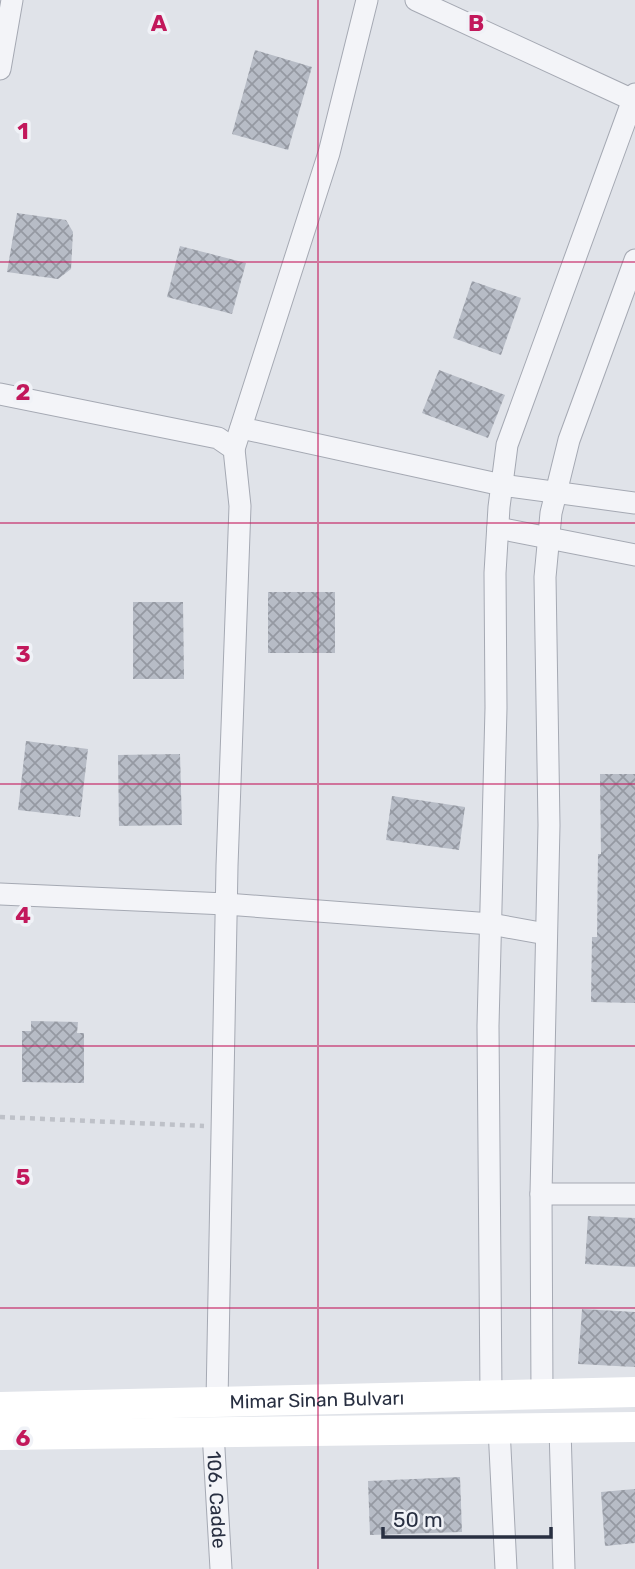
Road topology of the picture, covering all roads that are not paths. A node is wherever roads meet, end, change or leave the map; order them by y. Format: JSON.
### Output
{"nodes":[{"id":1,"x":12,"y":0,"type":"edge"},
{"id":2,"x":368,"y":0,"type":"edge"},
{"id":3,"x":416,"y":0,"type":"edge"},
{"id":4,"x":0,"y":69,"type":"edge"},
{"id":5,"x":634,"y":98,"type":"edge"},
{"id":6,"x":635,"y":260,"type":"edge"},
{"id":7,"x":0,"y":394,"type":"edge"},
{"id":8,"x":237,"y":439,"type":"junction"},
{"id":9,"x":502,"y":485,"type":"junction"},
{"id":10,"x":556,"y":491,"type":"junction"},
{"id":11,"x":635,"y":503,"type":"edge"},
{"id":12,"x":498,"y":528,"type":"junction"},
{"id":13,"x":548,"y":538,"type":"junction"},
{"id":14,"x":635,"y":555,"type":"edge"},
{"id":15,"x":0,"y":894,"type":"edge"},
{"id":16,"x":226,"y":904,"type":"junction"},
{"id":17,"x":491,"y":924,"type":"junction"},
{"id":18,"x":546,"y":933,"type":"junction"},
{"id":19,"x":541,"y":1194,"type":"junction"},
{"id":20,"x":635,"y":1194,"type":"edge"},
{"id":21,"x":635,"y":1392,"type":"edge"},
{"id":22,"x":542,"y":1393,"type":"junction"},
{"id":23,"x":491,"y":1394,"type":"junction"},
{"id":24,"x":217,"y":1401,"type":"junction"},
{"id":25,"x":0,"y":1407,"type":"edge"},
{"id":26,"x":560,"y":1427,"type":"junction"},
{"id":27,"x":635,"y":1427,"type":"edge"},
{"id":28,"x":499,"y":1428,"type":"junction"},
{"id":29,"x":213,"y":1432,"type":"junction"},
{"id":30,"x":0,"y":1435,"type":"edge"},
{"id":31,"x":221,"y":1569,"type":"edge"},
{"id":32,"x":506,"y":1569,"type":"edge"},
{"id":33,"x":564,"y":1569,"type":"edge"}],
"edges":[{"from":1,"to":4,"type":"street"},
{"from":2,"to":8,"type":"street"},
{"from":3,"to":5,"type":"street"},
{"from":5,"to":9,"type":"street"},
{"from":6,"to":10,"type":"street"},
{"from":7,"to":8,"type":"street"},
{"from":8,"to":9,"type":"street"},
{"from":8,"to":16,"type":"street"},
{"from":9,"to":10,"type":"street"},
{"from":9,"to":12,"type":"street"},
{"from":10,"to":11,"type":"street"},
{"from":10,"to":13,"type":"street"},
{"from":12,"to":13,"type":"street"},
{"from":12,"to":17,"type":"street"},
{"from":13,"to":14,"type":"street"},
{"from":13,"to":18,"type":"street"},
{"from":15,"to":16,"type":"street"},
{"from":16,"to":17,"type":"street"},
{"from":16,"to":24,"type":"street"},
{"from":17,"to":18,"type":"street"},
{"from":17,"to":23,"type":"street"},
{"from":18,"to":19,"type":"street"},
{"from":19,"to":20,"type":"street"},
{"from":19,"to":22,"type":"street"},
{"from":21,"to":22,"type":"main road","name":"Mimar Sinan Bulvarı"},
{"from":22,"to":23,"type":"main road","name":"Mimar Sinan Bulvarı"},
{"from":23,"to":24,"type":"main road","name":"Mimar Sinan Bulvarı"},
{"from":24,"to":25,"type":"main road","name":"Mimar Sinan Bulvarı"},
{"from":26,"to":27,"type":"main road","name":"Mimar Sinan Bulvarı"},
{"from":26,"to":28,"type":"main road","name":"Mimar Sinan Bulvarı"},
{"from":26,"to":33,"type":"street"},
{"from":28,"to":29,"type":"main road","name":"Mimar Sinan Bulvarı"},
{"from":28,"to":32,"type":"street"},
{"from":29,"to":30,"type":"main road","name":"Mimar Sinan Bulvarı"},
{"from":29,"to":31,"type":"street","name":"106. Cadde"}]}
